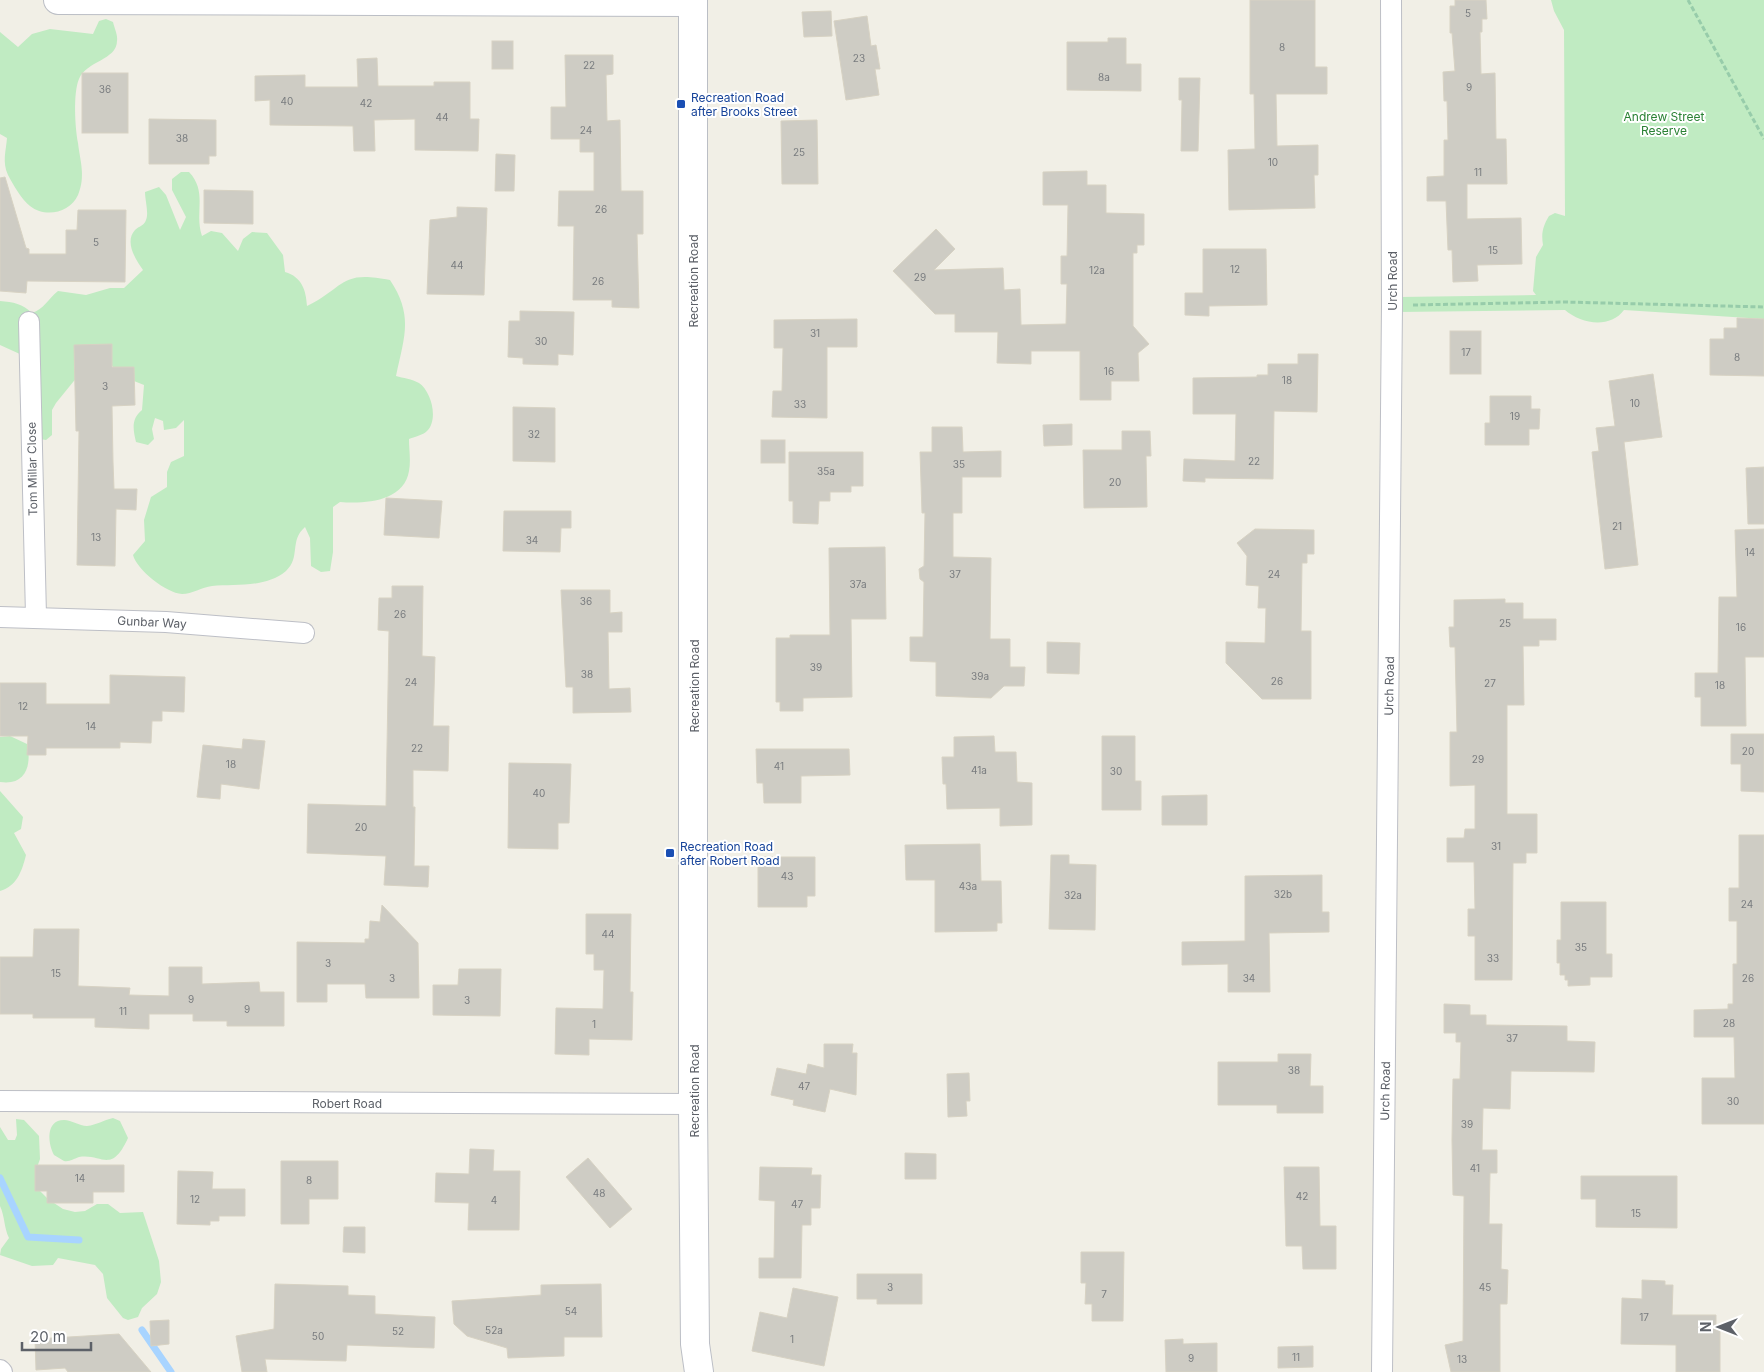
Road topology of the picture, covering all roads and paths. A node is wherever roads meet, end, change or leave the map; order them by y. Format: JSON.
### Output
{"nodes":[{"id":1,"x":58,"y":0,"type":"edge"},
{"id":2,"x":1392,"y":0,"type":"edge"},
{"id":3,"x":1688,"y":0,"type":"edge"},
{"id":4,"x":693,"y":1,"type":"edge"},
{"id":5,"x":1764,"y":139,"type":"edge"},
{"id":6,"x":1392,"y":305,"type":"junction"},
{"id":7,"x":1764,"y":308,"type":"edge"},
{"id":8,"x":29,"y":322,"type":"dead end"},
{"id":9,"x":36,"y":616,"type":"junction"},
{"id":10,"x":0,"y":617,"type":"edge"},
{"id":11,"x":304,"y":633,"type":"dead end"},
{"id":12,"x":0,"y":1101,"type":"edge"},
{"id":13,"x":693,"y":1104,"type":"junction"},
{"id":14,"x":699,"y":1372,"type":"edge"},
{"id":15,"x":1382,"y":1372,"type":"edge"}],
"edges":[{"from":1,"to":4,"type":"street"},
{"from":2,"to":6,"type":"street","name":"Urch Road"},
{"from":3,"to":5,"type":"path"},
{"from":4,"to":13,"type":"street","name":"Recreation Road"},
{"from":6,"to":7,"type":"path"},
{"from":6,"to":15,"type":"street","name":"Urch Road"},
{"from":8,"to":9,"type":"street","name":"Tom Millar Close"},
{"from":9,"to":10,"type":"street","name":"Gunbar Way"},
{"from":9,"to":11,"type":"street","name":"Gunbar Way"},
{"from":12,"to":13,"type":"street","name":"Robert Road"},
{"from":13,"to":14,"type":"street","name":"Recreation Road"}]}
